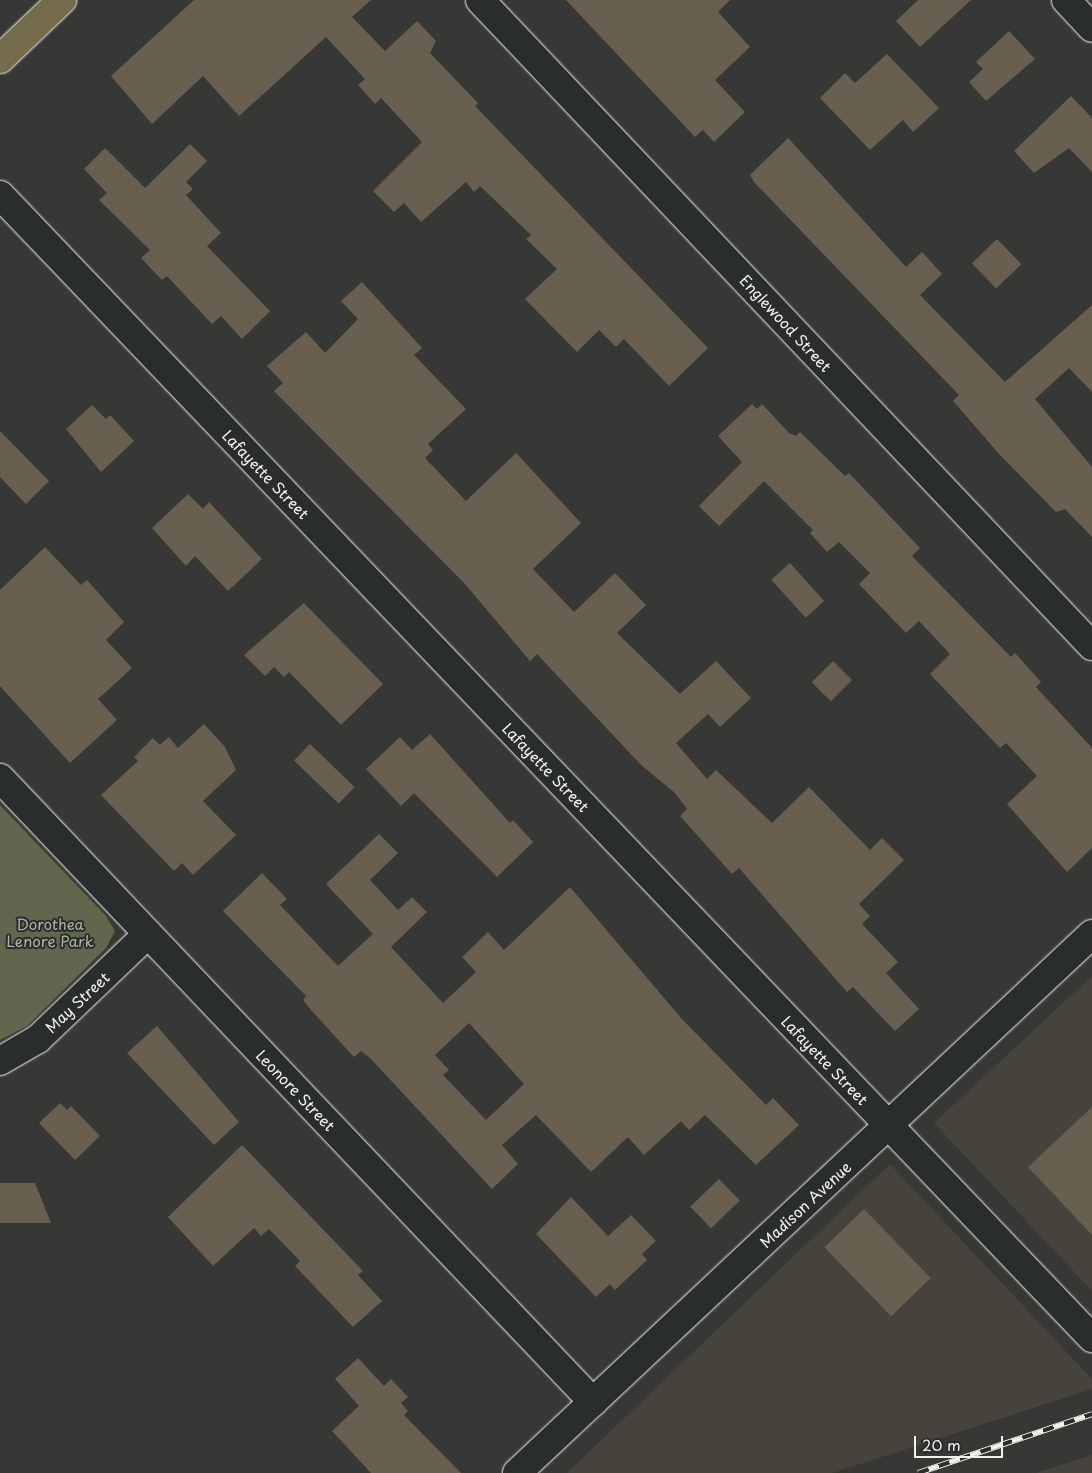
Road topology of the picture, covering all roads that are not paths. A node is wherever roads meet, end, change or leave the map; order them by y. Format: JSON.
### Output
{"nodes":[{"id":1,"x":62,"y":0,"type":"edge"},
{"id":2,"x":480,"y":0,"type":"edge"},
{"id":3,"x":1066,"y":0,"type":"edge"},
{"id":4,"x":1092,"y":28,"type":"edge"},
{"id":5,"x":0,"y":59,"type":"edge"},
{"id":6,"x":0,"y":196,"type":"edge"},
{"id":7,"x":1092,"y":646,"type":"edge"},
{"id":8,"x":0,"y":778,"type":"edge"},
{"id":9,"x":148,"y":934,"type":"junction"},
{"id":10,"x":1092,"y":934,"type":"edge"},
{"id":11,"x":0,"y":1061,"type":"edge"},
{"id":12,"x":888,"y":1126,"type":"junction"},
{"id":13,"x":1092,"y":1338,"type":"edge"},
{"id":14,"x":593,"y":1402,"type":"junction"},
{"id":15,"x":517,"y":1473,"type":"edge"}],
"edges":[{"from":1,"to":5,"type":"main road"},
{"from":2,"to":7,"type":"street","name":"Englewood Street"},
{"from":3,"to":4,"type":"street"},
{"from":6,"to":12,"type":"street","name":"Lafayette Street"},
{"from":8,"to":9,"type":"street","name":"Leonore Street"},
{"from":9,"to":11,"type":"street","name":"May Street"},
{"from":9,"to":14,"type":"street","name":"Leonore Street"},
{"from":10,"to":12,"type":"street","name":"Madison Avenue"},
{"from":12,"to":13,"type":"street","name":"Lafayette Street"},
{"from":12,"to":14,"type":"street","name":"Madison Avenue"},
{"from":14,"to":15,"type":"street","name":"Madison Avenue"}]}
